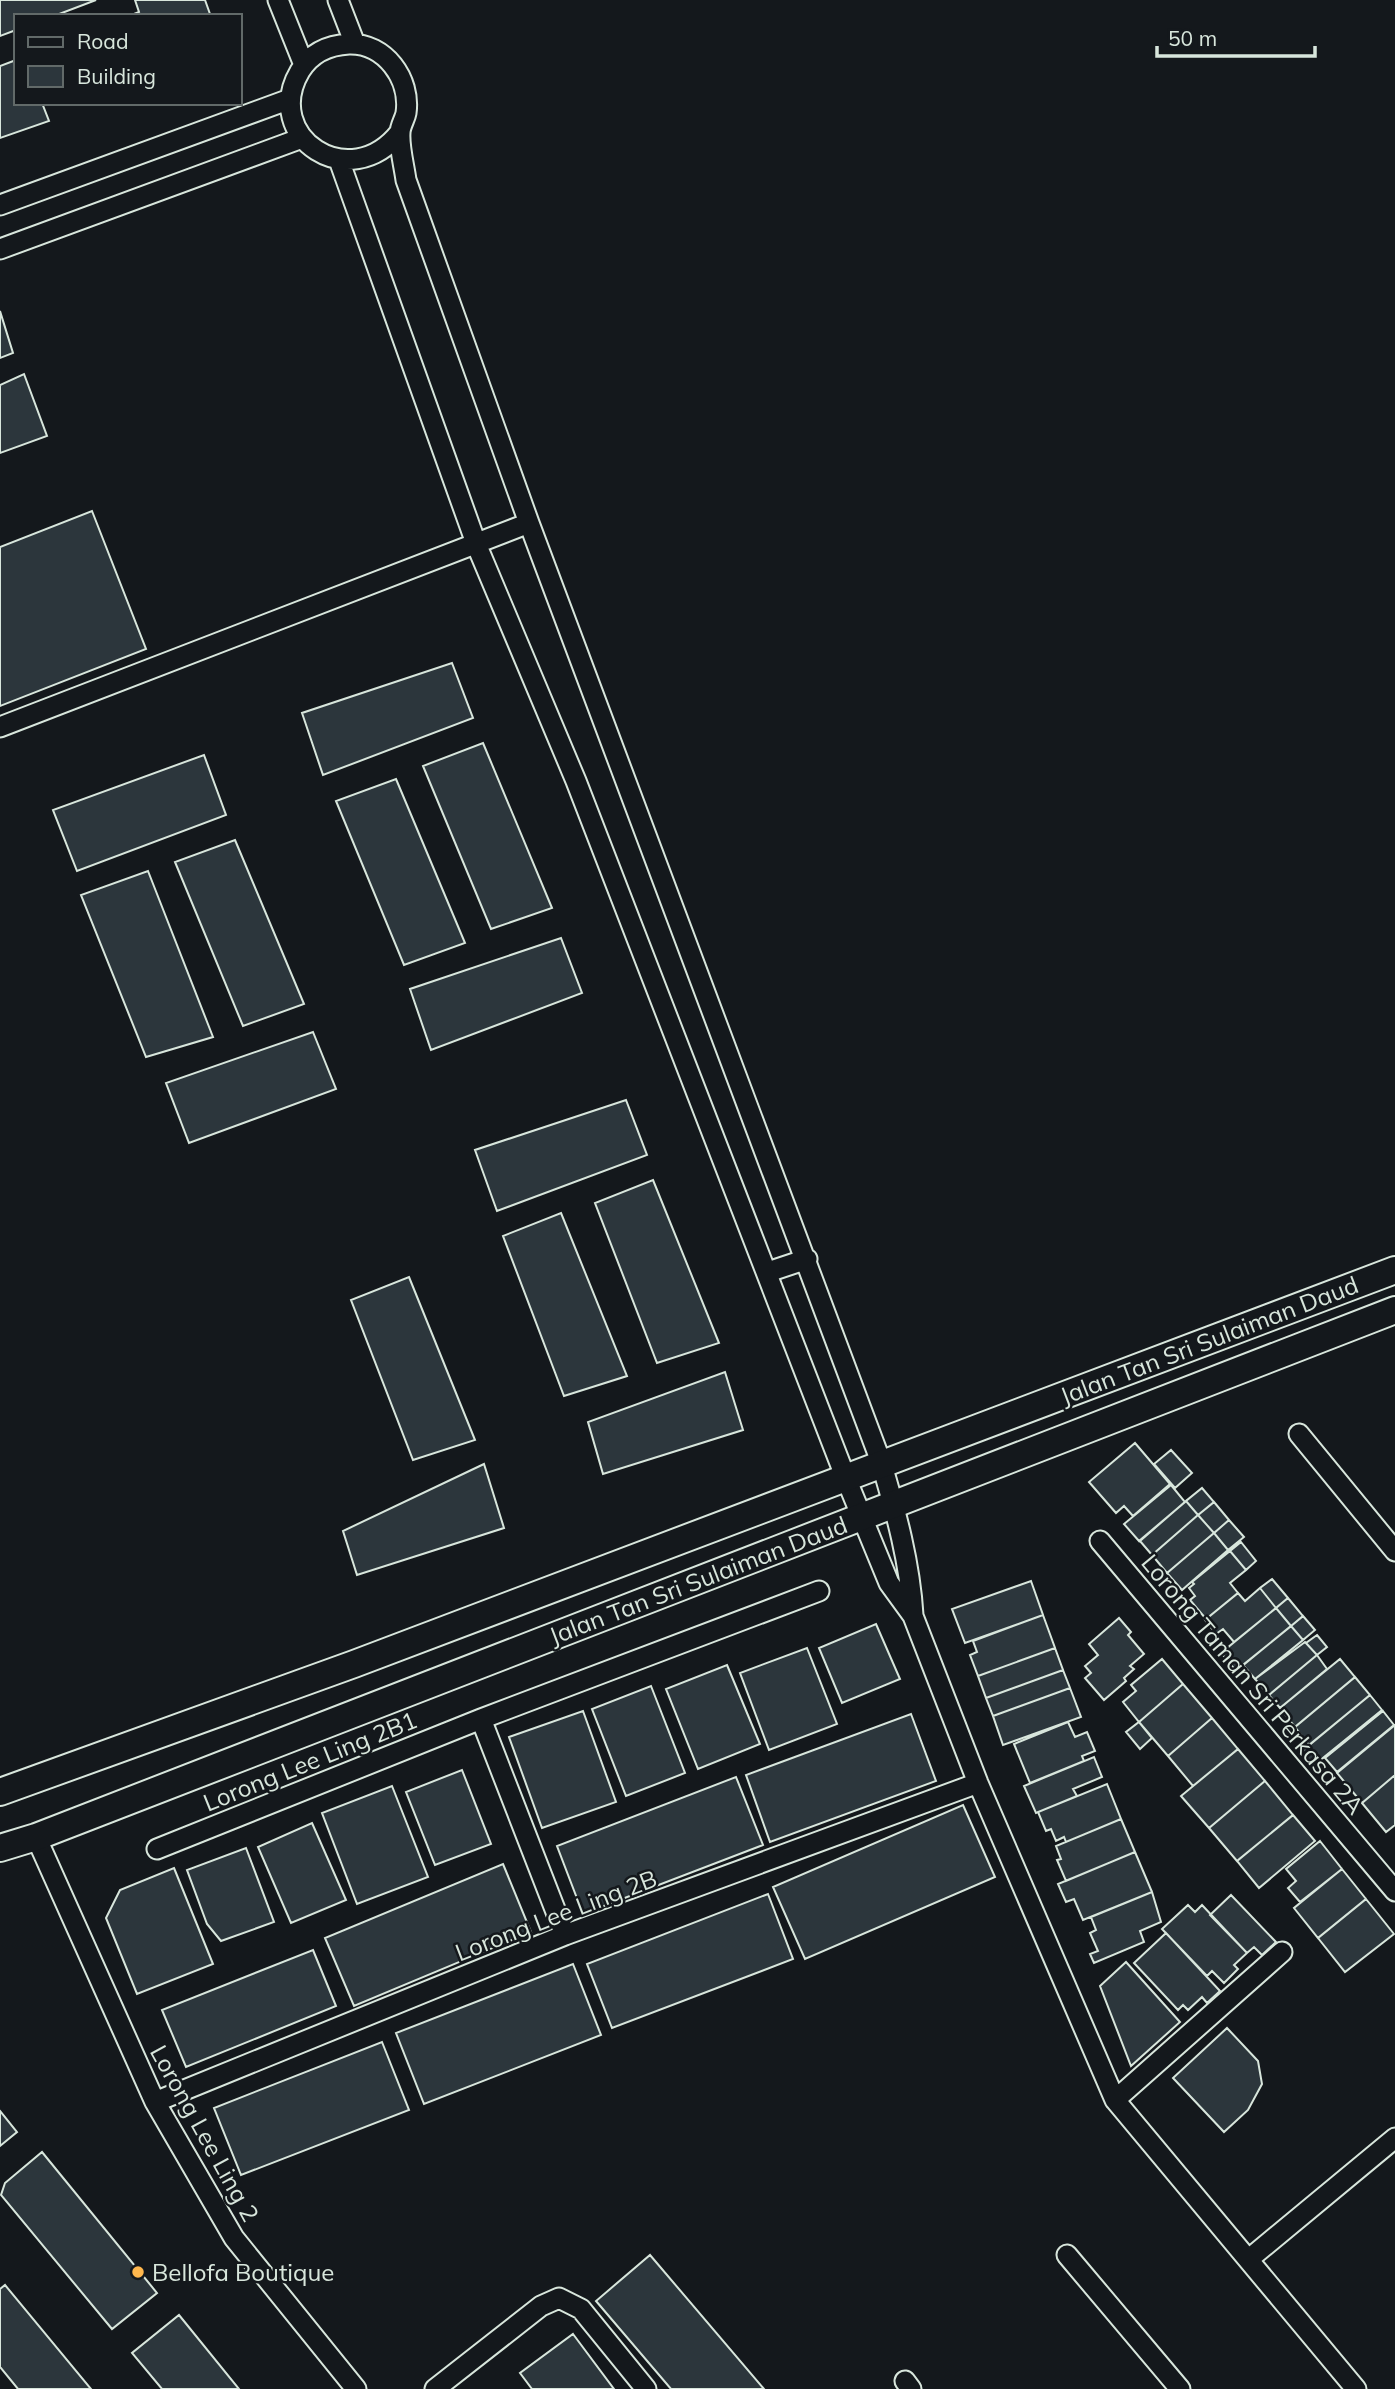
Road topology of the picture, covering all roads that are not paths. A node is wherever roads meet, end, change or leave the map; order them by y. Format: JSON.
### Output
{"nodes":[{"id":1,"x":278,"y":0,"type":"edge"},
{"id":2,"x":338,"y":0,"type":"edge"},
{"id":3,"x":355,"y":44,"type":"junction"},
{"id":4,"x":304,"y":65,"type":"junction"},
{"id":5,"x":290,"y":99,"type":"junction"},
{"id":6,"x":400,"y":132,"type":"junction"},
{"id":7,"x":302,"y":138,"type":"junction"},
{"id":8,"x":339,"y":160,"type":"junction"},
{"id":9,"x":0,"y":205,"type":"edge"},
{"id":10,"x":0,"y":249,"type":"edge"},
{"id":11,"x":529,"y":523,"type":"junction"},
{"id":12,"x":477,"y":545,"type":"junction"},
{"id":13,"x":0,"y":727,"type":"edge"},
{"id":14,"x":807,"y":1259,"type":"junction"},
{"id":15,"x":1395,"y":1270,"type":"edge"},
{"id":16,"x":768,"y":1272,"type":"junction"},
{"id":17,"x":1395,"y":1310,"type":"edge"},
{"id":18,"x":1299,"y":1434,"type":"dead end"},
{"id":19,"x":881,"y":1462,"type":"junction"},
{"id":20,"x":845,"y":1476,"type":"junction"},
{"id":21,"x":894,"y":1504,"type":"junction"},
{"id":22,"x":863,"y":1517,"type":"junction"},
{"id":23,"x":1100,"y":1541,"type":"dead end"},
{"id":24,"x":1395,"y":1551,"type":"edge"},
{"id":25,"x":819,"y":1591,"type":"dead end"},
{"id":26,"x":913,"y":1616,"type":"junction"},
{"id":27,"x":481,"y":1719,"type":"junction"},
{"id":28,"x":978,"y":1783,"type":"junction"},
{"id":29,"x":0,"y":1792,"type":"edge"},
{"id":30,"x":36,"y":1837,"type":"junction"},
{"id":31,"x":0,"y":1848,"type":"edge"},
{"id":32,"x":157,"y":1849,"type":"dead end"},
{"id":33,"x":1395,"y":1891,"type":"edge"},
{"id":34,"x":565,"y":1936,"type":"junction"},
{"id":35,"x":1282,"y":1952,"type":"dead end"},
{"id":36,"x":1115,"y":2100,"type":"junction"},
{"id":37,"x":155,"y":2102,"type":"junction"},
{"id":38,"x":1395,"y":2138,"type":"edge"},
{"id":39,"x":1067,"y":2255,"type":"dead end"},
{"id":40,"x":1249,"y":2259,"type":"junction"},
{"id":41,"x":356,"y":2389,"type":"edge"},
{"id":42,"x":435,"y":2389,"type":"edge"},
{"id":43,"x":646,"y":2389,"type":"edge"},
{"id":44,"x":1180,"y":2389,"type":"edge"},
{"id":45,"x":1356,"y":2389,"type":"edge"}],
"edges":[{"from":1,"to":4,"type":"street"},
{"from":2,"to":3,"type":"street"},
{"from":3,"to":4,"type":"street"},
{"from":3,"to":6,"type":"street"},
{"from":4,"to":5,"type":"street"},
{"from":5,"to":7,"type":"street"},
{"from":5,"to":9,"type":"street"},
{"from":6,"to":8,"type":"street"},
{"from":6,"to":11,"type":"street"},
{"from":7,"to":8,"type":"street"},
{"from":7,"to":10,"type":"street"},
{"from":8,"to":12,"type":"street"},
{"from":11,"to":12,"type":"street"},
{"from":11,"to":14,"type":"street"},
{"from":12,"to":13,"type":"street"},
{"from":12,"to":16,"type":"street"},
{"from":14,"to":16,"type":"street"},
{"from":14,"to":19,"type":"street"},
{"from":15,"to":19,"type":"main road","name":"Jalan Tan Sri Sulaiman Daud"},
{"from":16,"to":20,"type":"street"},
{"from":17,"to":21,"type":"main road","name":"Jalan Tan Sri Sulaiman Daud"},
{"from":18,"to":24,"type":"street"},
{"from":19,"to":20,"type":"main road","name":"Jalan Tan Sri Sulaiman Daud"},
{"from":19,"to":21,"type":"street"},
{"from":20,"to":22,"type":"street"},
{"from":20,"to":29,"type":"main road","name":"Jalan Tan Sri Sulaiman Daud"},
{"from":21,"to":22,"type":"main road","name":"Jalan Tan Sri Sulaiman Daud"},
{"from":21,"to":26,"type":"street"},
{"from":22,"to":26,"type":"street"},
{"from":22,"to":30,"type":"main road","name":"Jalan Tan Sri Sulaiman Daud"},
{"from":23,"to":33,"type":"street","name":"Lorong Taman Sri Perkasa 2A"},
{"from":25,"to":27,"type":"street","name":"Lorong Lee Ling 2B1"},
{"from":26,"to":28,"type":"street"},
{"from":27,"to":32,"type":"street","name":"Lorong Lee Ling 2B1"},
{"from":27,"to":34,"type":"street"},
{"from":28,"to":34,"type":"street","name":"Lorong Lee Ling 2B"},
{"from":28,"to":36,"type":"street"},
{"from":30,"to":31,"type":"main road","name":"Jalan Tan Sri Sulaiman Daud"},
{"from":30,"to":37,"type":"street","name":"Lorong Lee Ling 2"},
{"from":34,"to":37,"type":"street","name":"Lorong Lee Ling 2B"},
{"from":35,"to":36,"type":"street"},
{"from":36,"to":40,"type":"street"},
{"from":37,"to":41,"type":"street","name":"Lorong Lee Ling 2"},
{"from":38,"to":40,"type":"street"},
{"from":39,"to":44,"type":"street"},
{"from":40,"to":45,"type":"street"},
{"from":42,"to":43,"type":"street"}]}
